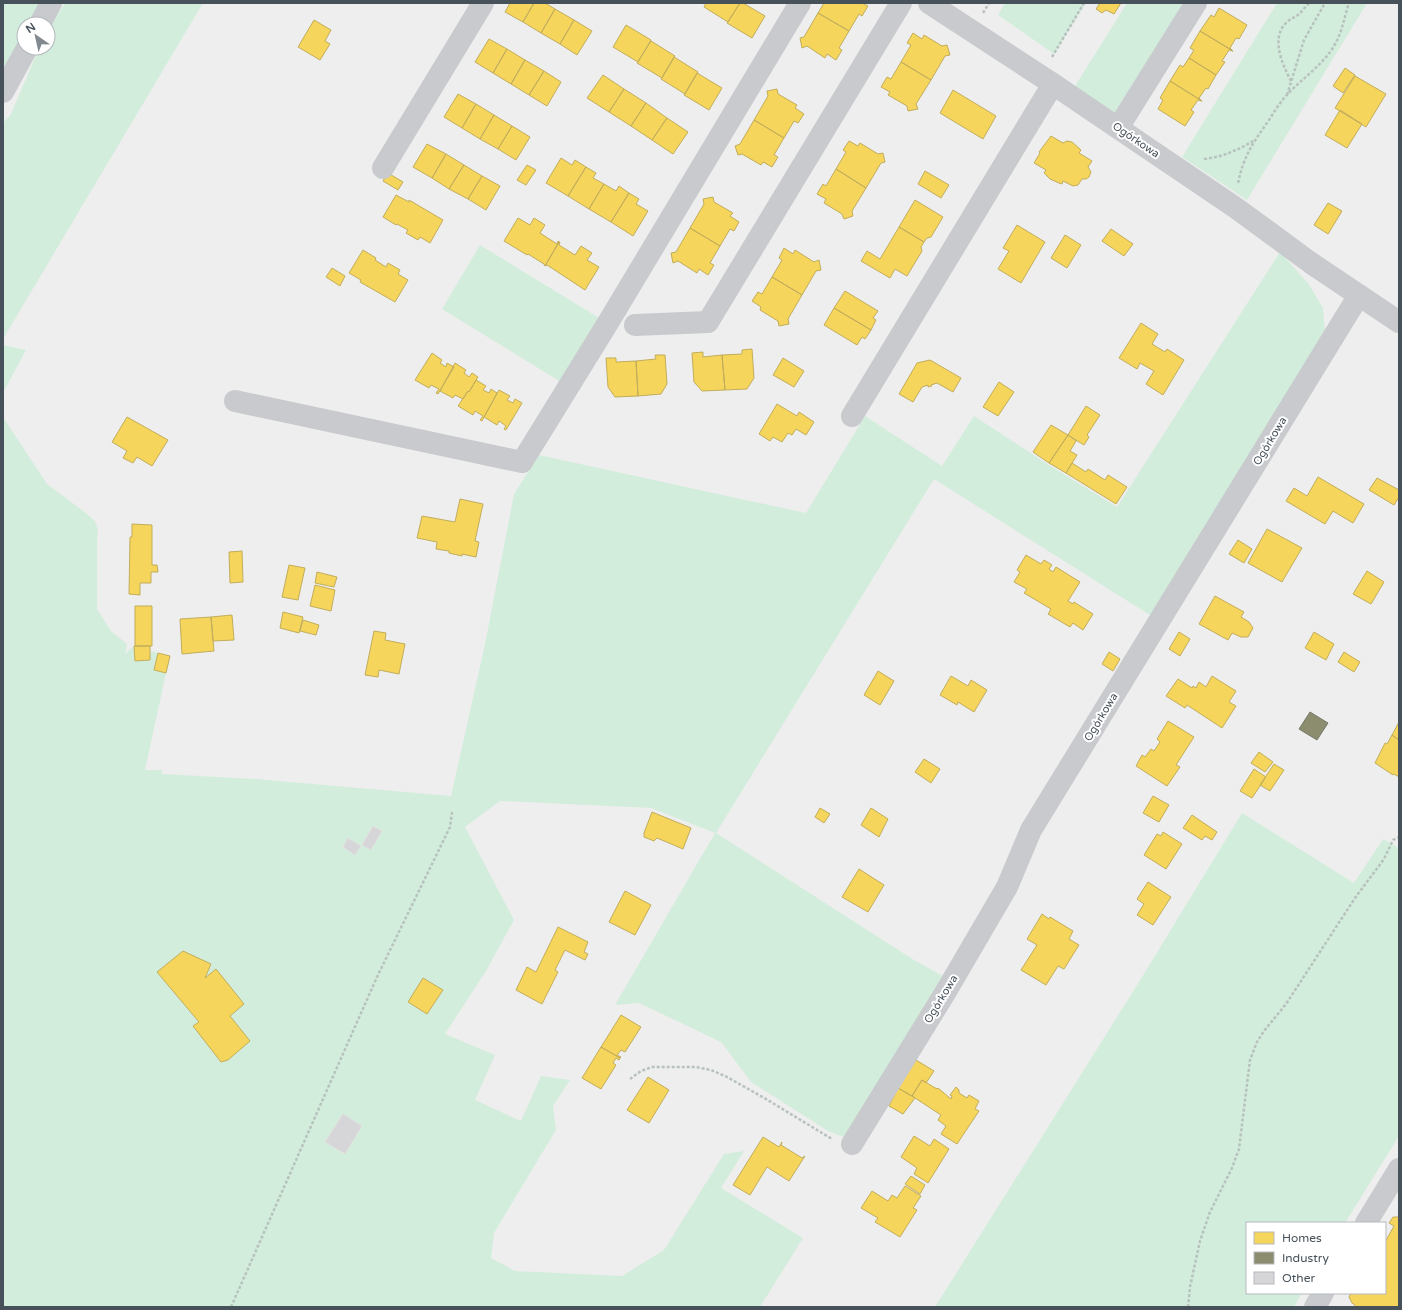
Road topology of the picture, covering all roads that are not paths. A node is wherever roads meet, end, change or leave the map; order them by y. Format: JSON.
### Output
{"nodes":[{"id":1,"x":51,"y":3,"type":"edge"},
{"id":2,"x":483,"y":3,"type":"edge"},
{"id":3,"x":800,"y":3,"type":"edge"},
{"id":4,"x":901,"y":3,"type":"edge"},
{"id":5,"x":929,"y":3,"type":"edge"},
{"id":6,"x":1196,"y":3,"type":"edge"},
{"id":7,"x":44,"y":16,"type":"edge"},
{"id":8,"x":23,"y":56,"type":"edge"},
{"id":9,"x":1046,"y":80,"type":"junction"},
{"id":10,"x":5,"y":89,"type":"edge"},
{"id":11,"x":1118,"y":128,"type":"junction"},
{"id":12,"x":383,"y":168,"type":"dead end"},
{"id":13,"x":1359,"y":296,"type":"junction"},
{"id":14,"x":1399,"y":322,"type":"edge"},
{"id":15,"x":635,"y":325,"type":"dead end"},
{"id":16,"x":235,"y":401,"type":"dead end"},
{"id":17,"x":852,"y":416,"type":"dead end"},
{"id":18,"x":852,"y":1144,"type":"road end"},
{"id":19,"x":1399,"y":1169,"type":"edge"},
{"id":20,"x":1367,"y":1222,"type":"edge"},
{"id":21,"x":1322,"y":1294,"type":"edge"},
{"id":22,"x":1315,"y":1307,"type":"edge"}],
"edges":[{"from":1,"to":7,"type":"street"},
{"from":2,"to":12,"type":"street"},
{"from":3,"to":16,"type":"street"},
{"from":4,"to":15,"type":"street"},
{"from":5,"to":9,"type":"street","name":"Ogórkowa"},
{"from":6,"to":11,"type":"street"},
{"from":8,"to":10,"type":"street"},
{"from":9,"to":11,"type":"street","name":"Ogórkowa"},
{"from":9,"to":17,"type":"street"},
{"from":11,"to":13,"type":"street","name":"Ogórkowa"},
{"from":13,"to":14,"type":"street","name":"Ogórkowa"},
{"from":13,"to":18,"type":"street","name":"Ogórkowa"},
{"from":19,"to":20,"type":"street"},
{"from":21,"to":22,"type":"street"}]}
